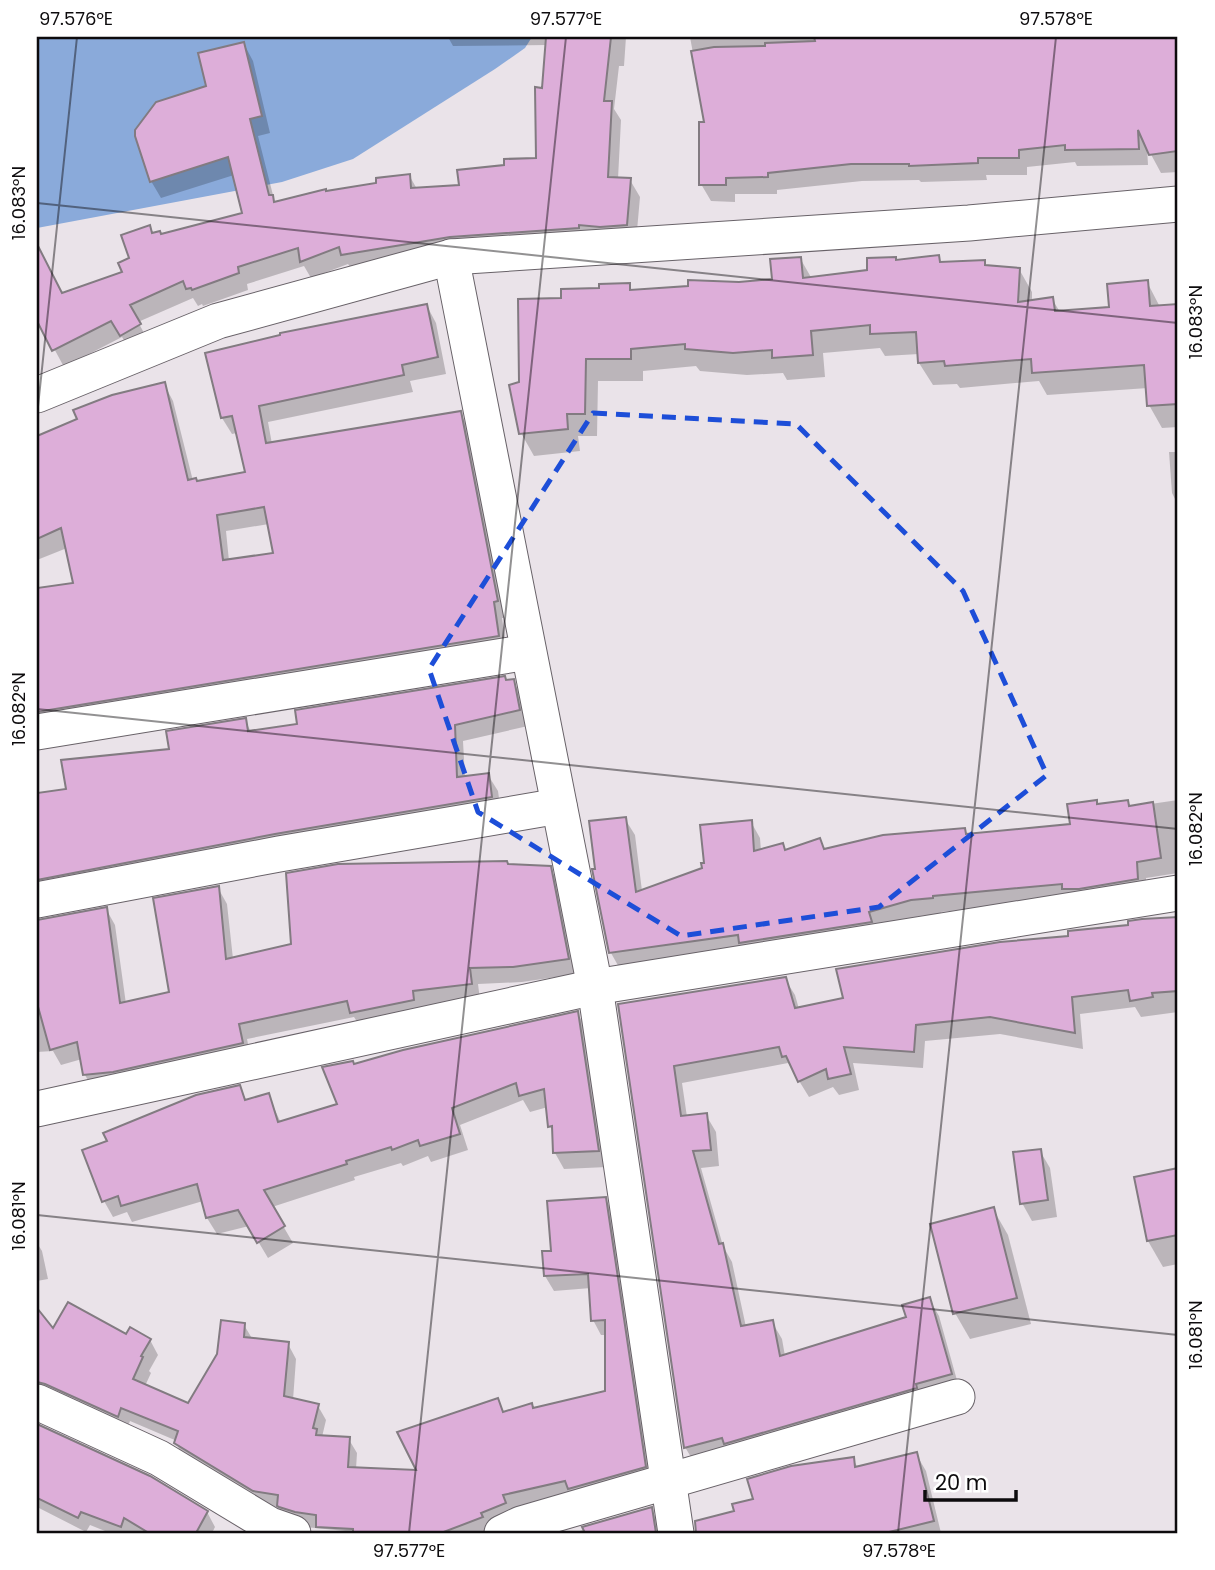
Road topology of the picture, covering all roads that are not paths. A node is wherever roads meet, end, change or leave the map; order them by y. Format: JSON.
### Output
{"nodes":[{"id":1,"x":1178,"y":204,"type":"edge"},
{"id":2,"x":450,"y":257,"type":"junction"},
{"id":3,"x":37,"y":395,"type":"edge"},
{"id":4,"x":528,"y":652,"type":"junction"},
{"id":5,"x":37,"y":732,"type":"edge"},
{"id":6,"x":559,"y":806,"type":"junction"},
{"id":7,"x":1178,"y":893,"type":"edge"},
{"id":8,"x":37,"y":900,"type":"edge"},
{"id":9,"x":594,"y":987,"type":"junction"},
{"id":10,"x":37,"y":1109,"type":"edge"},
{"id":11,"x":957,"y":1397,"type":"dead end"},
{"id":12,"x":37,"y":1402,"type":"edge"},
{"id":13,"x":668,"y":1481,"type":"junction"},
{"id":14,"x":293,"y":1533,"type":"edge"},
{"id":15,"x":502,"y":1533,"type":"edge"},
{"id":16,"x":676,"y":1533,"type":"edge"}],
"edges":[{"from":1,"to":2,"type":"street"},
{"from":2,"to":3,"type":"street"},
{"from":2,"to":4,"type":"street"},
{"from":4,"to":5,"type":"street"},
{"from":4,"to":6,"type":"street"},
{"from":6,"to":8,"type":"street"},
{"from":6,"to":9,"type":"street"},
{"from":7,"to":9,"type":"street"},
{"from":9,"to":10,"type":"street"},
{"from":9,"to":13,"type":"street"},
{"from":11,"to":13,"type":"street"},
{"from":12,"to":14,"type":"street"},
{"from":13,"to":15,"type":"street"},
{"from":13,"to":16,"type":"street"}]}
